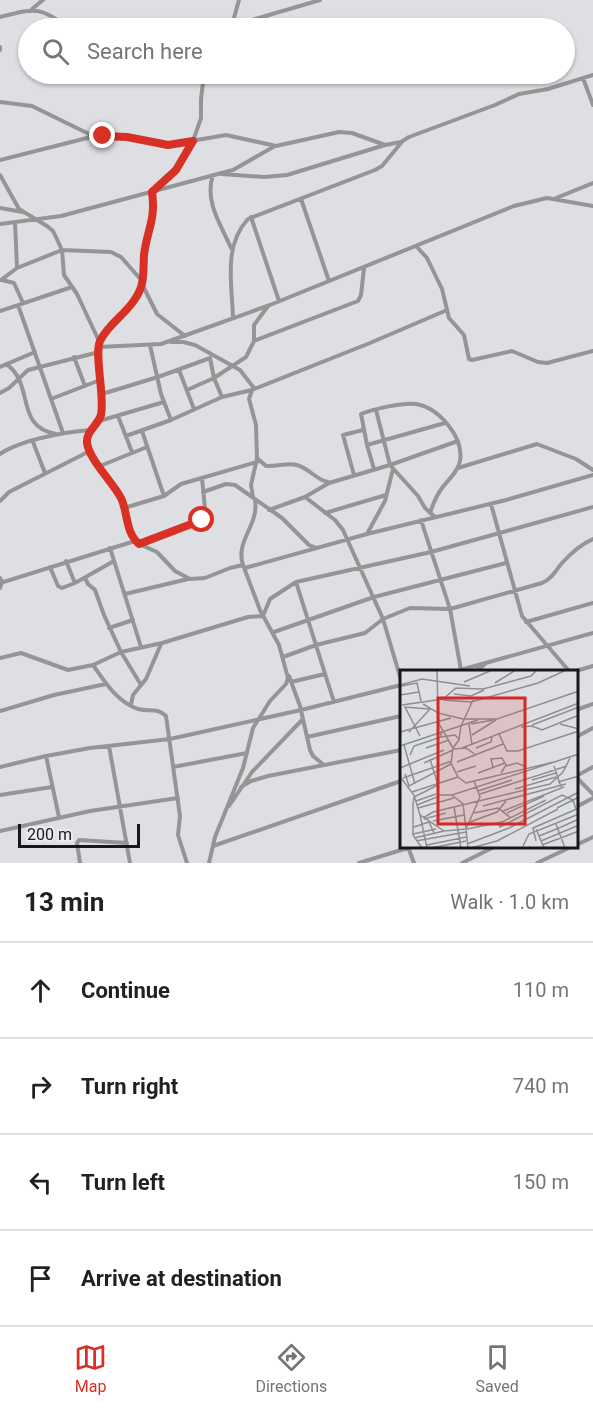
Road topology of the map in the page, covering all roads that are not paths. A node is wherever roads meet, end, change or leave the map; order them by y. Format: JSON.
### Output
{"nodes":[{"id":1,"x":43,"y":0,"type":"edge"},
{"id":2,"x":239,"y":0,"type":"edge"},
{"id":3,"x":320,"y":0,"type":"edge"},
{"id":4,"x":32,"y":9,"type":"junction"},
{"id":5,"x":0,"y":16,"type":"edge"},
{"id":6,"x":55,"y":18,"type":"edge"},
{"id":7,"x":234,"y":18,"type":"edge"},
{"id":8,"x":261,"y":18,"type":"edge"},
{"id":9,"x":593,"y":75,"type":"edge"},
{"id":10,"x":583,"y":78,"type":"junction"},
{"id":11,"x":575,"y":81,"type":"edge"},
{"id":12,"x":203,"y":84,"type":"edge"},
{"id":13,"x":564,"y":84,"type":"edge"},
{"id":14,"x":0,"y":102,"type":"edge"},
{"id":15,"x":593,"y":105,"type":"edge"},
{"id":16,"x":98,"y":136,"type":"junction"},
{"id":17,"x":193,"y":141,"type":"junction"},
{"id":18,"x":401,"y":142,"type":"junction"},
{"id":19,"x":385,"y":145,"type":"junction"},
{"id":20,"x":276,"y":146,"type":"junction"},
{"id":21,"x":0,"y":160,"type":"edge"},
{"id":22,"x":0,"y":175,"type":"edge"},
{"id":23,"x":215,"y":175,"type":"junction"},
{"id":24,"x":593,"y":183,"type":"edge"},
{"id":25,"x":153,"y":192,"type":"junction"},
{"id":26,"x":301,"y":199,"type":"junction"},
{"id":27,"x":555,"y":199,"type":"junction"},
{"id":28,"x":593,"y":206,"type":"edge"},
{"id":29,"x":0,"y":208,"type":"edge"},
{"id":30,"x":25,"y":212,"type":"junction"},
{"id":31,"x":251,"y":217,"type":"junction"},
{"id":32,"x":36,"y":219,"type":"junction"},
{"id":33,"x":15,"y":222,"type":"junction"},
{"id":34,"x":0,"y":224,"type":"edge"},
{"id":35,"x":417,"y":247,"type":"junction"},
{"id":36,"x":231,"y":249,"type":"junction"},
{"id":37,"x":62,"y":250,"type":"junction"},
{"id":38,"x":17,"y":268,"type":"junction"},
{"id":39,"x":364,"y":268,"type":"junction"},
{"id":40,"x":1,"y":280,"type":"edge"},
{"id":41,"x":329,"y":281,"type":"junction"},
{"id":42,"x":143,"y":283,"type":"junction"},
{"id":43,"x":72,"y":287,"type":"junction"},
{"id":44,"x":279,"y":301,"type":"junction"},
{"id":45,"x":20,"y":304,"type":"junction"},
{"id":46,"x":270,"y":305,"type":"junction"},
{"id":47,"x":447,"y":310,"type":"junction"},
{"id":48,"x":0,"y":311,"type":"edge"},
{"id":49,"x":233,"y":318,"type":"junction"},
{"id":50,"x":184,"y":336,"type":"junction"},
{"id":51,"x":254,"y":341,"type":"junction"},
{"id":52,"x":161,"y":344,"type":"junction"},
{"id":53,"x":150,"y":345,"type":"junction"},
{"id":54,"x":99,"y":347,"type":"junction"},
{"id":55,"x":35,"y":351,"type":"junction"},
{"id":56,"x":593,"y":351,"type":"edge"},
{"id":57,"x":209,"y":356,"type":"junction"},
{"id":58,"x":74,"y":357,"type":"junction"},
{"id":59,"x":6,"y":364,"type":"junction"},
{"id":60,"x":40,"y":366,"type":"junction"},
{"id":61,"x":0,"y":367,"type":"edge"},
{"id":62,"x":234,"y":367,"type":"junction"},
{"id":63,"x":178,"y":370,"type":"junction"},
{"id":64,"x":158,"y":377,"type":"junction"},
{"id":65,"x":214,"y":378,"type":"junction"},
{"id":66,"x":19,"y":379,"type":"junction"},
{"id":67,"x":100,"y":380,"type":"junction"},
{"id":68,"x":85,"y":386,"type":"junction"},
{"id":69,"x":253,"y":389,"type":"junction"},
{"id":70,"x":187,"y":390,"type":"junction"},
{"id":71,"x":0,"y":393,"type":"edge"},
{"id":72,"x":102,"y":394,"type":"junction"},
{"id":73,"x":222,"y":397,"type":"junction"},
{"id":74,"x":51,"y":399,"type":"junction"},
{"id":75,"x":164,"y":402,"type":"junction"},
{"id":76,"x":194,"y":409,"type":"junction"},
{"id":77,"x":376,"y":410,"type":"junction"},
{"id":78,"x":118,"y":416,"type":"junction"},
{"id":79,"x":171,"y":420,"type":"junction"},
{"id":80,"x":98,"y":422,"type":"junction"},
{"id":81,"x":445,"y":423,"type":"junction"},
{"id":82,"x":90,"y":430,"type":"junction"},
{"id":83,"x":363,"y":430,"type":"junction"},
{"id":84,"x":142,"y":431,"type":"junction"},
{"id":85,"x":63,"y":433,"type":"junction"},
{"id":86,"x":56,"y":434,"type":"junction"},
{"id":87,"x":126,"y":436,"type":"junction"},
{"id":88,"x":383,"y":440,"type":"junction"},
{"id":89,"x":458,"y":441,"type":"junction"},
{"id":90,"x":33,"y":442,"type":"junction"},
{"id":91,"x":367,"y":445,"type":"junction"},
{"id":92,"x":147,"y":447,"type":"junction"},
{"id":93,"x":90,"y":451,"type":"junction"},
{"id":94,"x":132,"y":452,"type":"junction"},
{"id":95,"x":0,"y":454,"type":"edge"},
{"id":96,"x":257,"y":460,"type":"junction"},
{"id":97,"x":100,"y":466,"type":"junction"},
{"id":98,"x":392,"y":467,"type":"junction"},
{"id":99,"x":458,"y":468,"type":"junction"},
{"id":100,"x":374,"y":469,"type":"junction"},
{"id":101,"x":593,"y":470,"type":"edge"},
{"id":102,"x":45,"y":473,"type":"junction"},
{"id":103,"x":354,"y":475,"type":"junction"},
{"id":104,"x":593,"y":475,"type":"edge"},
{"id":105,"x":202,"y":478,"type":"junction"},
{"id":106,"x":329,"y":483,"type":"junction"},
{"id":107,"x":203,"y":492,"type":"junction"},
{"id":108,"x":387,"y":495,"type":"junction"},
{"id":109,"x":164,"y":496,"type":"junction"},
{"id":110,"x":305,"y":496,"type":"junction"},
{"id":111,"x":254,"y":499,"type":"junction"},
{"id":112,"x":0,"y":500,"type":"edge"},
{"id":113,"x":491,"y":504,"type":"junction"},
{"id":114,"x":593,"y":507,"type":"edge"},
{"id":115,"x":124,"y":508,"type":"junction"},
{"id":116,"x":269,"y":510,"type":"junction"},
{"id":117,"x":326,"y":513,"type":"junction"},
{"id":118,"x":430,"y":513,"type":"junction"},
{"id":119,"x":435,"y":518,"type":"junction"},
{"id":120,"x":421,"y":520,"type":"junction"},
{"id":121,"x":498,"y":533,"type":"junction"},
{"id":122,"x":367,"y":534,"type":"junction"},
{"id":123,"x":593,"y":539,"type":"edge"},
{"id":124,"x":347,"y":541,"type":"junction"},
{"id":125,"x":137,"y":542,"type":"junction"},
{"id":126,"x":110,"y":548,"type":"junction"},
{"id":127,"x":318,"y":548,"type":"junction"},
{"id":128,"x":431,"y":552,"type":"junction"},
{"id":129,"x":66,"y":561,"type":"junction"},
{"id":130,"x":114,"y":561,"type":"junction"},
{"id":131,"x":506,"y":563,"type":"junction"},
{"id":132,"x":50,"y":567,"type":"junction"},
{"id":133,"x":244,"y":567,"type":"junction"},
{"id":134,"x":362,"y":569,"type":"junction"},
{"id":135,"x":85,"y":578,"type":"junction"},
{"id":136,"x":190,"y":579,"type":"junction"},
{"id":137,"x":440,"y":580,"type":"junction"},
{"id":138,"x":1,"y":581,"type":"edge"},
{"id":139,"x":296,"y":582,"type":"junction"},
{"id":140,"x":75,"y":583,"type":"junction"},
{"id":141,"x":0,"y":588,"type":"edge"},
{"id":142,"x":514,"y":590,"type":"junction"},
{"id":143,"x":125,"y":594,"type":"junction"},
{"id":144,"x":374,"y":597,"type":"junction"},
{"id":145,"x":593,"y":603,"type":"edge"},
{"id":146,"x":450,"y":609,"type":"junction"},
{"id":147,"x":263,"y":616,"type":"junction"},
{"id":148,"x":308,"y":619,"type":"junction"},
{"id":149,"x":382,"y":619,"type":"junction"},
{"id":150,"x":133,"y":620,"type":"junction"},
{"id":151,"x":526,"y":622,"type":"junction"},
{"id":152,"x":110,"y":628,"type":"junction"},
{"id":153,"x":274,"y":632,"type":"junction"},
{"id":154,"x":593,"y":633,"type":"edge"},
{"id":155,"x":162,"y":643,"type":"junction"},
{"id":156,"x":316,"y":645,"type":"junction"},
{"id":157,"x":546,"y":646,"type":"junction"},
{"id":158,"x":141,"y":647,"type":"junction"},
{"id":159,"x":121,"y":652,"type":"junction"},
{"id":160,"x":283,"y":657,"type":"junction"},
{"id":161,"x":0,"y":658,"type":"edge"},
{"id":162,"x":486,"y":663,"type":"junction"},
{"id":163,"x":93,"y":665,"type":"junction"},
{"id":164,"x":593,"y":666,"type":"edge"},
{"id":165,"x":459,"y":670,"type":"edge"},
{"id":166,"x":478,"y":670,"type":"edge"},
{"id":167,"x":568,"y":670,"type":"edge"},
{"id":168,"x":578,"y":670,"type":"edge"},
{"id":169,"x":287,"y":673,"type":"junction"},
{"id":170,"x":325,"y":674,"type":"junction"},
{"id":171,"x":400,"y":677,"type":"edge"},
{"id":172,"x":291,"y":682,"type":"junction"},
{"id":173,"x":106,"y":684,"type":"junction"},
{"id":174,"x":141,"y":685,"type":"junction"},
{"id":175,"x":400,"y":685,"type":"edge"},
{"id":176,"x":334,"y":702,"type":"junction"},
{"id":177,"x":593,"y":704,"type":"edge"},
{"id":178,"x":131,"y":705,"type":"junction"},
{"id":179,"x":301,"y":710,"type":"junction"},
{"id":180,"x":578,"y":710,"type":"edge"},
{"id":181,"x":0,"y":711,"type":"edge"},
{"id":182,"x":400,"y":716,"type":"edge"},
{"id":183,"x":258,"y":720,"type":"junction"},
{"id":184,"x":302,"y":720,"type":"junction"},
{"id":185,"x":593,"y":728,"type":"edge"},
{"id":186,"x":578,"y":736,"type":"edge"},
{"id":187,"x":307,"y":737,"type":"junction"},
{"id":188,"x":170,"y":739,"type":"junction"},
{"id":189,"x":110,"y":746,"type":"junction"},
{"id":190,"x":400,"y":750,"type":"edge"},
{"id":191,"x":247,"y":753,"type":"junction"},
{"id":192,"x":46,"y":756,"type":"junction"},
{"id":193,"x":324,"y":765,"type":"junction"},
{"id":194,"x":0,"y":767,"type":"edge"},
{"id":195,"x":173,"y":767,"type":"junction"},
{"id":196,"x":593,"y":767,"type":"edge"},
{"id":197,"x":578,"y":775,"type":"edge"},
{"id":198,"x":578,"y":779,"type":"edge"},
{"id":199,"x":400,"y":781,"type":"edge"},
{"id":200,"x":52,"y":787,"type":"junction"},
{"id":201,"x":241,"y":787,"type":"junction"},
{"id":202,"x":0,"y":795,"type":"edge"},
{"id":203,"x":592,"y":797,"type":"edge"},
{"id":204,"x":178,"y":798,"type":"junction"},
{"id":205,"x":578,"y":806,"type":"edge"},
{"id":206,"x":593,"y":806,"type":"edge"},
{"id":207,"x":119,"y":807,"type":"junction"},
{"id":208,"x":224,"y":814,"type":"junction"},
{"id":209,"x":59,"y":818,"type":"junction"},
{"id":210,"x":0,"y":831,"type":"edge"},
{"id":211,"x":593,"y":837,"type":"edge"},
{"id":212,"x":127,"y":843,"type":"junction"},
{"id":213,"x":578,"y":844,"type":"edge"},
{"id":214,"x":212,"y":846,"type":"junction"},
{"id":215,"x":405,"y":848,"type":"edge"},
{"id":216,"x":408,"y":848,"type":"edge"},
{"id":217,"x":492,"y":848,"type":"edge"},
{"id":218,"x":571,"y":848,"type":"edge"},
{"id":219,"x":80,"y":863,"type":"edge"},
{"id":220,"x":130,"y":863,"type":"edge"},
{"id":221,"x":187,"y":863,"type":"edge"},
{"id":222,"x":209,"y":863,"type":"edge"},
{"id":223,"x":359,"y":863,"type":"edge"},
{"id":224,"x":414,"y":863,"type":"edge"},
{"id":225,"x":462,"y":863,"type":"edge"},
{"id":226,"x":537,"y":863,"type":"edge"}],
"edges":[{"from":1,"to":4,"type":"street"},
{"from":2,"to":7,"type":"street"},
{"from":3,"to":8,"type":"street"},
{"from":4,"to":5,"type":"street"},
{"from":4,"to":6,"type":"street"},
{"from":9,"to":10,"type":"street"},
{"from":10,"to":11,"type":"street"},
{"from":10,"to":15,"type":"street"},
{"from":12,"to":17,"type":"street"},
{"from":13,"to":18,"type":"street"},
{"from":14,"to":16,"type":"street"},
{"from":16,"to":17,"type":"street"},
{"from":16,"to":21,"type":"street"},
{"from":17,"to":20,"type":"street"},
{"from":17,"to":25,"type":"street"},
{"from":18,"to":19,"type":"street"},
{"from":18,"to":26,"type":"street"},
{"from":19,"to":20,"type":"street"},
{"from":19,"to":23,"type":"street"},
{"from":20,"to":23,"type":"street"},
{"from":22,"to":30,"type":"street"},
{"from":23,"to":25,"type":"street"},
{"from":23,"to":36,"type":"street"},
{"from":24,"to":27,"type":"street"},
{"from":25,"to":32,"type":"street"},
{"from":25,"to":42,"type":"street"},
{"from":26,"to":31,"type":"street"},
{"from":26,"to":41,"type":"street"},
{"from":27,"to":28,"type":"street"},
{"from":27,"to":35,"type":"street"},
{"from":29,"to":30,"type":"street"},
{"from":30,"to":32,"type":"street"},
{"from":31,"to":36,"type":"street"},
{"from":31,"to":44,"type":"street"},
{"from":32,"to":33,"type":"street"},
{"from":32,"to":37,"type":"street"},
{"from":33,"to":34,"type":"street"},
{"from":33,"to":38,"type":"street"},
{"from":35,"to":39,"type":"street"},
{"from":35,"to":47,"type":"street"},
{"from":36,"to":49,"type":"street"},
{"from":37,"to":38,"type":"street"},
{"from":37,"to":42,"type":"street"},
{"from":37,"to":43,"type":"street"},
{"from":38,"to":40,"type":"street"},
{"from":39,"to":41,"type":"street"},
{"from":39,"to":51,"type":"street"},
{"from":40,"to":45,"type":"street"},
{"from":41,"to":44,"type":"street"},
{"from":42,"to":50,"type":"street"},
{"from":42,"to":54,"type":"street"},
{"from":43,"to":45,"type":"street"},
{"from":43,"to":54,"type":"street"},
{"from":44,"to":46,"type":"street"},
{"from":45,"to":48,"type":"street"},
{"from":45,"to":55,"type":"street"},
{"from":46,"to":49,"type":"street"},
{"from":46,"to":51,"type":"street"},
{"from":47,"to":56,"type":"street"},
{"from":47,"to":69,"type":"street"},
{"from":49,"to":50,"type":"street"},
{"from":50,"to":52,"type":"street"},
{"from":51,"to":62,"type":"street"},
{"from":52,"to":53,"type":"street"},
{"from":52,"to":57,"type":"street"},
{"from":53,"to":54,"type":"street"},
{"from":53,"to":64,"type":"street"},
{"from":54,"to":58,"type":"street"},
{"from":54,"to":67,"type":"street"},
{"from":55,"to":59,"type":"street"},
{"from":55,"to":60,"type":"street"},
{"from":57,"to":62,"type":"street"},
{"from":57,"to":63,"type":"street"},
{"from":57,"to":65,"type":"street"},
{"from":58,"to":60,"type":"street"},
{"from":58,"to":68,"type":"street"},
{"from":59,"to":61,"type":"street"},
{"from":59,"to":66,"type":"street"},
{"from":60,"to":66,"type":"street"},
{"from":60,"to":74,"type":"street"},
{"from":62,"to":65,"type":"street"},
{"from":62,"to":69,"type":"street"},
{"from":63,"to":64,"type":"street"},
{"from":63,"to":70,"type":"street"},
{"from":64,"to":72,"type":"street"},
{"from":64,"to":75,"type":"street"},
{"from":65,"to":70,"type":"street"},
{"from":65,"to":73,"type":"street"},
{"from":66,"to":71,"type":"street"},
{"from":66,"to":86,"type":"street"},
{"from":67,"to":68,"type":"street"},
{"from":67,"to":72,"type":"street"},
{"from":68,"to":74,"type":"street"},
{"from":69,"to":73,"type":"street"},
{"from":69,"to":96,"type":"street"},
{"from":70,"to":76,"type":"street"},
{"from":72,"to":80,"type":"street"},
{"from":73,"to":76,"type":"street"},
{"from":74,"to":85,"type":"street"},
{"from":75,"to":78,"type":"street"},
{"from":75,"to":79,"type":"street"},
{"from":76,"to":79,"type":"street"},
{"from":77,"to":81,"type":"street"},
{"from":77,"to":83,"type":"street"},
{"from":77,"to":88,"type":"street"},
{"from":78,"to":80,"type":"street"},
{"from":78,"to":87,"type":"street"},
{"from":79,"to":84,"type":"street"},
{"from":80,"to":82,"type":"street"},
{"from":81,"to":88,"type":"street"},
{"from":81,"to":89,"type":"street"},
{"from":82,"to":85,"type":"street"},
{"from":82,"to":93,"type":"street"},
{"from":83,"to":91,"type":"street"},
{"from":83,"to":103,"type":"street"},
{"from":84,"to":87,"type":"street"},
{"from":84,"to":92,"type":"street"},
{"from":85,"to":86,"type":"street"},
{"from":86,"to":90,"type":"street"},
{"from":87,"to":94,"type":"street"},
{"from":88,"to":91,"type":"street"},
{"from":88,"to":98,"type":"street"},
{"from":89,"to":98,"type":"street"},
{"from":89,"to":99,"type":"street"},
{"from":90,"to":95,"type":"street"},
{"from":90,"to":102,"type":"street"},
{"from":91,"to":100,"type":"street"},
{"from":92,"to":94,"type":"street"},
{"from":92,"to":109,"type":"street"},
{"from":93,"to":97,"type":"street"},
{"from":93,"to":102,"type":"street"},
{"from":94,"to":97,"type":"street"},
{"from":96,"to":105,"type":"street"},
{"from":96,"to":106,"type":"street"},
{"from":96,"to":111,"type":"street"},
{"from":97,"to":115,"type":"street"},
{"from":98,"to":100,"type":"street"},
{"from":98,"to":108,"type":"street"},
{"from":98,"to":118,"type":"street"},
{"from":99,"to":101,"type":"street"},
{"from":99,"to":118,"type":"street"},
{"from":100,"to":103,"type":"street"},
{"from":102,"to":112,"type":"street"},
{"from":103,"to":106,"type":"street"},
{"from":104,"to":113,"type":"street"},
{"from":105,"to":107,"type":"street"},
{"from":105,"to":109,"type":"street"},
{"from":106,"to":110,"type":"street"},
{"from":107,"to":111,"type":"street"},
{"from":107,"to":125,"type":"street"},
{"from":108,"to":117,"type":"street"},
{"from":108,"to":122,"type":"street"},
{"from":109,"to":115,"type":"street"},
{"from":110,"to":116,"type":"street"},
{"from":110,"to":117,"type":"street"},
{"from":111,"to":116,"type":"street"},
{"from":111,"to":133,"type":"street"},
{"from":113,"to":119,"type":"street"},
{"from":113,"to":121,"type":"street"},
{"from":114,"to":121,"type":"street"},
{"from":115,"to":125,"type":"street"},
{"from":116,"to":127,"type":"street"},
{"from":117,"to":124,"type":"street"},
{"from":118,"to":119,"type":"street"},
{"from":119,"to":120,"type":"street"},
{"from":120,"to":122,"type":"street"},
{"from":120,"to":128,"type":"street"},
{"from":121,"to":128,"type":"street"},
{"from":121,"to":131,"type":"street"},
{"from":122,"to":124,"type":"street"},
{"from":123,"to":142,"type":"street"},
{"from":124,"to":127,"type":"street"},
{"from":124,"to":134,"type":"street"},
{"from":125,"to":126,"type":"street"},
{"from":125,"to":136,"type":"street"},
{"from":126,"to":129,"type":"street"},
{"from":126,"to":130,"type":"street"},
{"from":127,"to":133,"type":"street"},
{"from":128,"to":134,"type":"street"},
{"from":128,"to":137,"type":"street"},
{"from":129,"to":132,"type":"street"},
{"from":129,"to":140,"type":"street"},
{"from":130,"to":135,"type":"street"},
{"from":130,"to":143,"type":"street"},
{"from":131,"to":137,"type":"street"},
{"from":131,"to":142,"type":"street"},
{"from":132,"to":138,"type":"street"},
{"from":132,"to":140,"type":"street"},
{"from":133,"to":136,"type":"street"},
{"from":133,"to":147,"type":"street"},
{"from":134,"to":139,"type":"street"},
{"from":134,"to":144,"type":"street"},
{"from":135,"to":140,"type":"street"},
{"from":135,"to":152,"type":"street"},
{"from":136,"to":143,"type":"street"},
{"from":137,"to":144,"type":"street"},
{"from":137,"to":146,"type":"street"},
{"from":138,"to":141,"type":"street"},
{"from":139,"to":147,"type":"street"},
{"from":139,"to":148,"type":"street"},
{"from":142,"to":146,"type":"street"},
{"from":142,"to":151,"type":"street"},
{"from":143,"to":150,"type":"street"},
{"from":144,"to":148,"type":"street"},
{"from":144,"to":149,"type":"street"},
{"from":145,"to":151,"type":"street"},
{"from":146,"to":149,"type":"street"},
{"from":146,"to":165,"type":"street"},
{"from":147,"to":153,"type":"street"},
{"from":147,"to":155,"type":"street"},
{"from":148,"to":153,"type":"street"},
{"from":148,"to":156,"type":"street"},
{"from":149,"to":156,"type":"street"},
{"from":149,"to":171,"type":"street"},
{"from":150,"to":152,"type":"street"},
{"from":150,"to":158,"type":"street"},
{"from":151,"to":157,"type":"street"},
{"from":152,"to":159,"type":"street"},
{"from":153,"to":160,"type":"street"},
{"from":154,"to":157,"type":"street"},
{"from":155,"to":158,"type":"street"},
{"from":155,"to":174,"type":"street"},
{"from":156,"to":160,"type":"street"},
{"from":156,"to":170,"type":"street"},
{"from":157,"to":162,"type":"street"},
{"from":157,"to":167,"type":"street"},
{"from":158,"to":159,"type":"street"},
{"from":159,"to":163,"type":"street"},
{"from":159,"to":174,"type":"street"},
{"from":160,"to":169,"type":"street"},
{"from":161,"to":163,"type":"street"},
{"from":162,"to":165,"type":"street"},
{"from":162,"to":166,"type":"street"},
{"from":163,"to":173,"type":"street"},
{"from":164,"to":168,"type":"street"},
{"from":169,"to":172,"type":"street"},
{"from":169,"to":183,"type":"street"},
{"from":170,"to":172,"type":"street"},
{"from":170,"to":176,"type":"street"},
{"from":172,"to":179,"type":"street"},
{"from":173,"to":178,"type":"street"},
{"from":173,"to":181,"type":"street"},
{"from":174,"to":178,"type":"street"},
{"from":175,"to":176,"type":"street"},
{"from":176,"to":179,"type":"street"},
{"from":177,"to":180,"type":"street"},
{"from":178,"to":188,"type":"street"},
{"from":179,"to":183,"type":"street"},
{"from":179,"to":184,"type":"street"},
{"from":182,"to":187,"type":"street"},
{"from":183,"to":188,"type":"street"},
{"from":183,"to":191,"type":"street"},
{"from":184,"to":187,"type":"street"},
{"from":184,"to":201,"type":"street"},
{"from":185,"to":186,"type":"street"},
{"from":187,"to":193,"type":"street"},
{"from":188,"to":189,"type":"street"},
{"from":188,"to":195,"type":"street"},
{"from":189,"to":192,"type":"street"},
{"from":189,"to":207,"type":"street"},
{"from":190,"to":193,"type":"street"},
{"from":191,"to":195,"type":"street"},
{"from":191,"to":208,"type":"street"},
{"from":192,"to":194,"type":"street"},
{"from":192,"to":200,"type":"street"},
{"from":193,"to":201,"type":"street"},
{"from":195,"to":204,"type":"street"},
{"from":196,"to":197,"type":"street"},
{"from":198,"to":203,"type":"street"},
{"from":199,"to":214,"type":"street"},
{"from":200,"to":202,"type":"street"},
{"from":200,"to":209,"type":"street"},
{"from":201,"to":208,"type":"street"},
{"from":203,"to":205,"type":"street"},
{"from":203,"to":206,"type":"street"},
{"from":204,"to":207,"type":"street"},
{"from":204,"to":221,"type":"street"},
{"from":207,"to":209,"type":"street"},
{"from":207,"to":212,"type":"street"},
{"from":208,"to":214,"type":"street"},
{"from":209,"to":210,"type":"street"},
{"from":211,"to":213,"type":"street"},
{"from":212,"to":219,"type":"street"},
{"from":212,"to":220,"type":"street"},
{"from":214,"to":222,"type":"street"},
{"from":215,"to":223,"type":"street"},
{"from":216,"to":224,"type":"street"},
{"from":217,"to":225,"type":"street"},
{"from":218,"to":226,"type":"street"}]}
